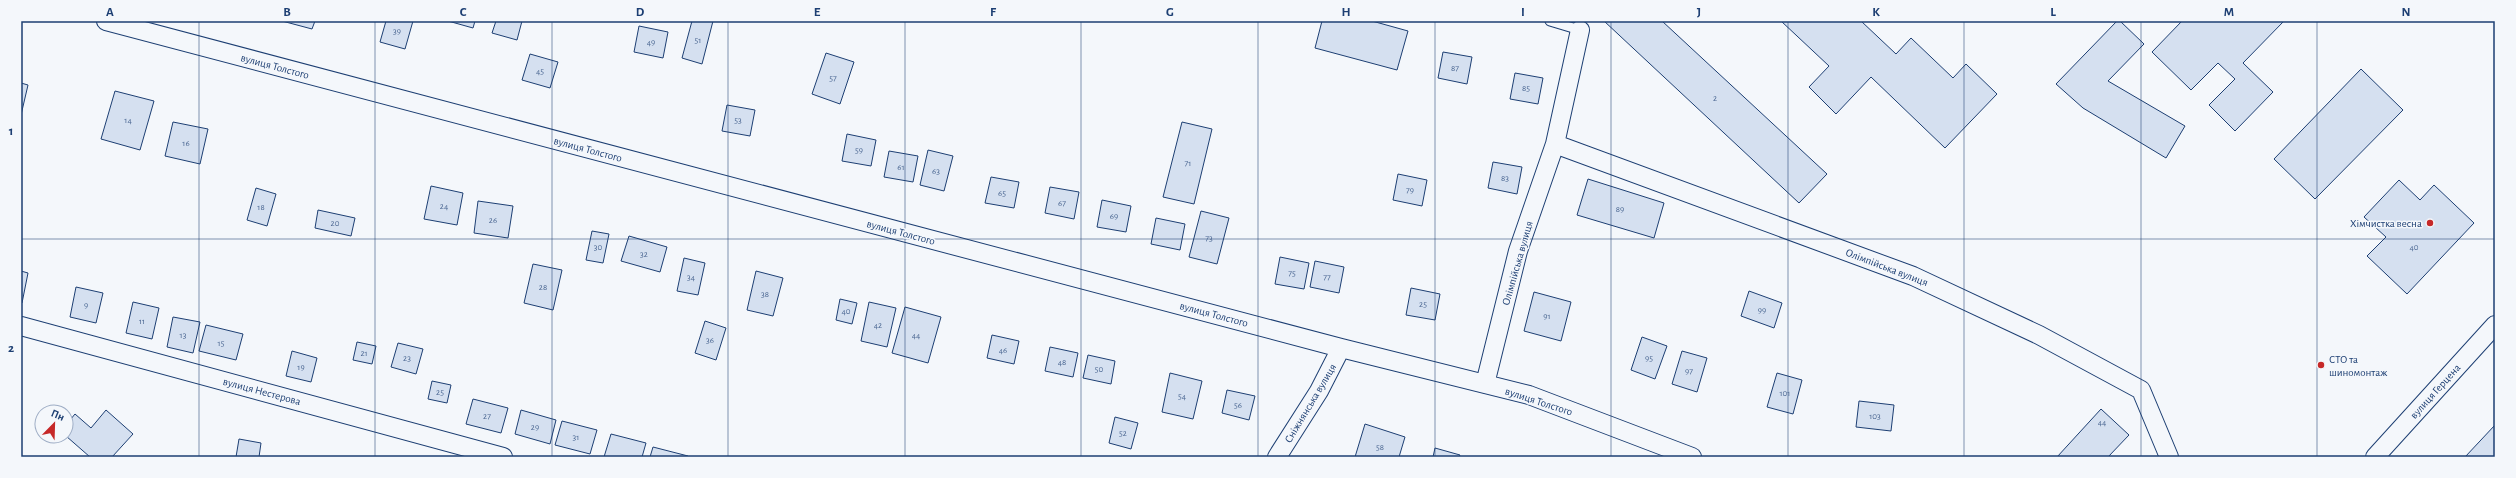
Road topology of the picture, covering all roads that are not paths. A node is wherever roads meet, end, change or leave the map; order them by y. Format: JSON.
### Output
{"nodes":[{"id":1,"x":106,"y":21,"type":"edge"},
{"id":2,"x":1550,"y":21,"type":"edge"},
{"id":3,"x":1580,"y":30,"type":"joint"},
{"id":4,"x":1555,"y":144,"type":"junction"},
{"id":5,"x":2495,"y":325,"type":"edge"},
{"id":6,"x":21,"y":326,"type":"edge"},
{"id":7,"x":1341,"y":348,"type":"junction"},
{"id":8,"x":1485,"y":384,"type":"junction"},
{"id":9,"x":504,"y":457,"type":"edge"},
{"id":10,"x":1277,"y":457,"type":"edge"},
{"id":11,"x":1692,"y":457,"type":"edge"},
{"id":12,"x":2169,"y":457,"type":"edge"},
{"id":13,"x":2375,"y":457,"type":"edge"}],
"edges":[{"from":1,"to":7,"type":"street","name":"вулиця Толстого"},
{"from":2,"to":3,"type":"lane"},
{"from":3,"to":4,"type":"street","name":"Олімпійська вулиця"},
{"from":4,"to":8,"type":"street","name":"Олімпійська вулиця"},
{"from":4,"to":12,"type":"street","name":"Олімпійська вулиця"},
{"from":5,"to":13,"type":"street","name":"вулиця Герцена"},
{"from":6,"to":9,"type":"street","name":"вулиця Нестерова"},
{"from":7,"to":8,"type":"street","name":"вулиця Толстого"},
{"from":7,"to":10,"type":"street","name":"Сніжнянська вулиця"},
{"from":8,"to":11,"type":"street","name":"вулиця Толстого"}]}
